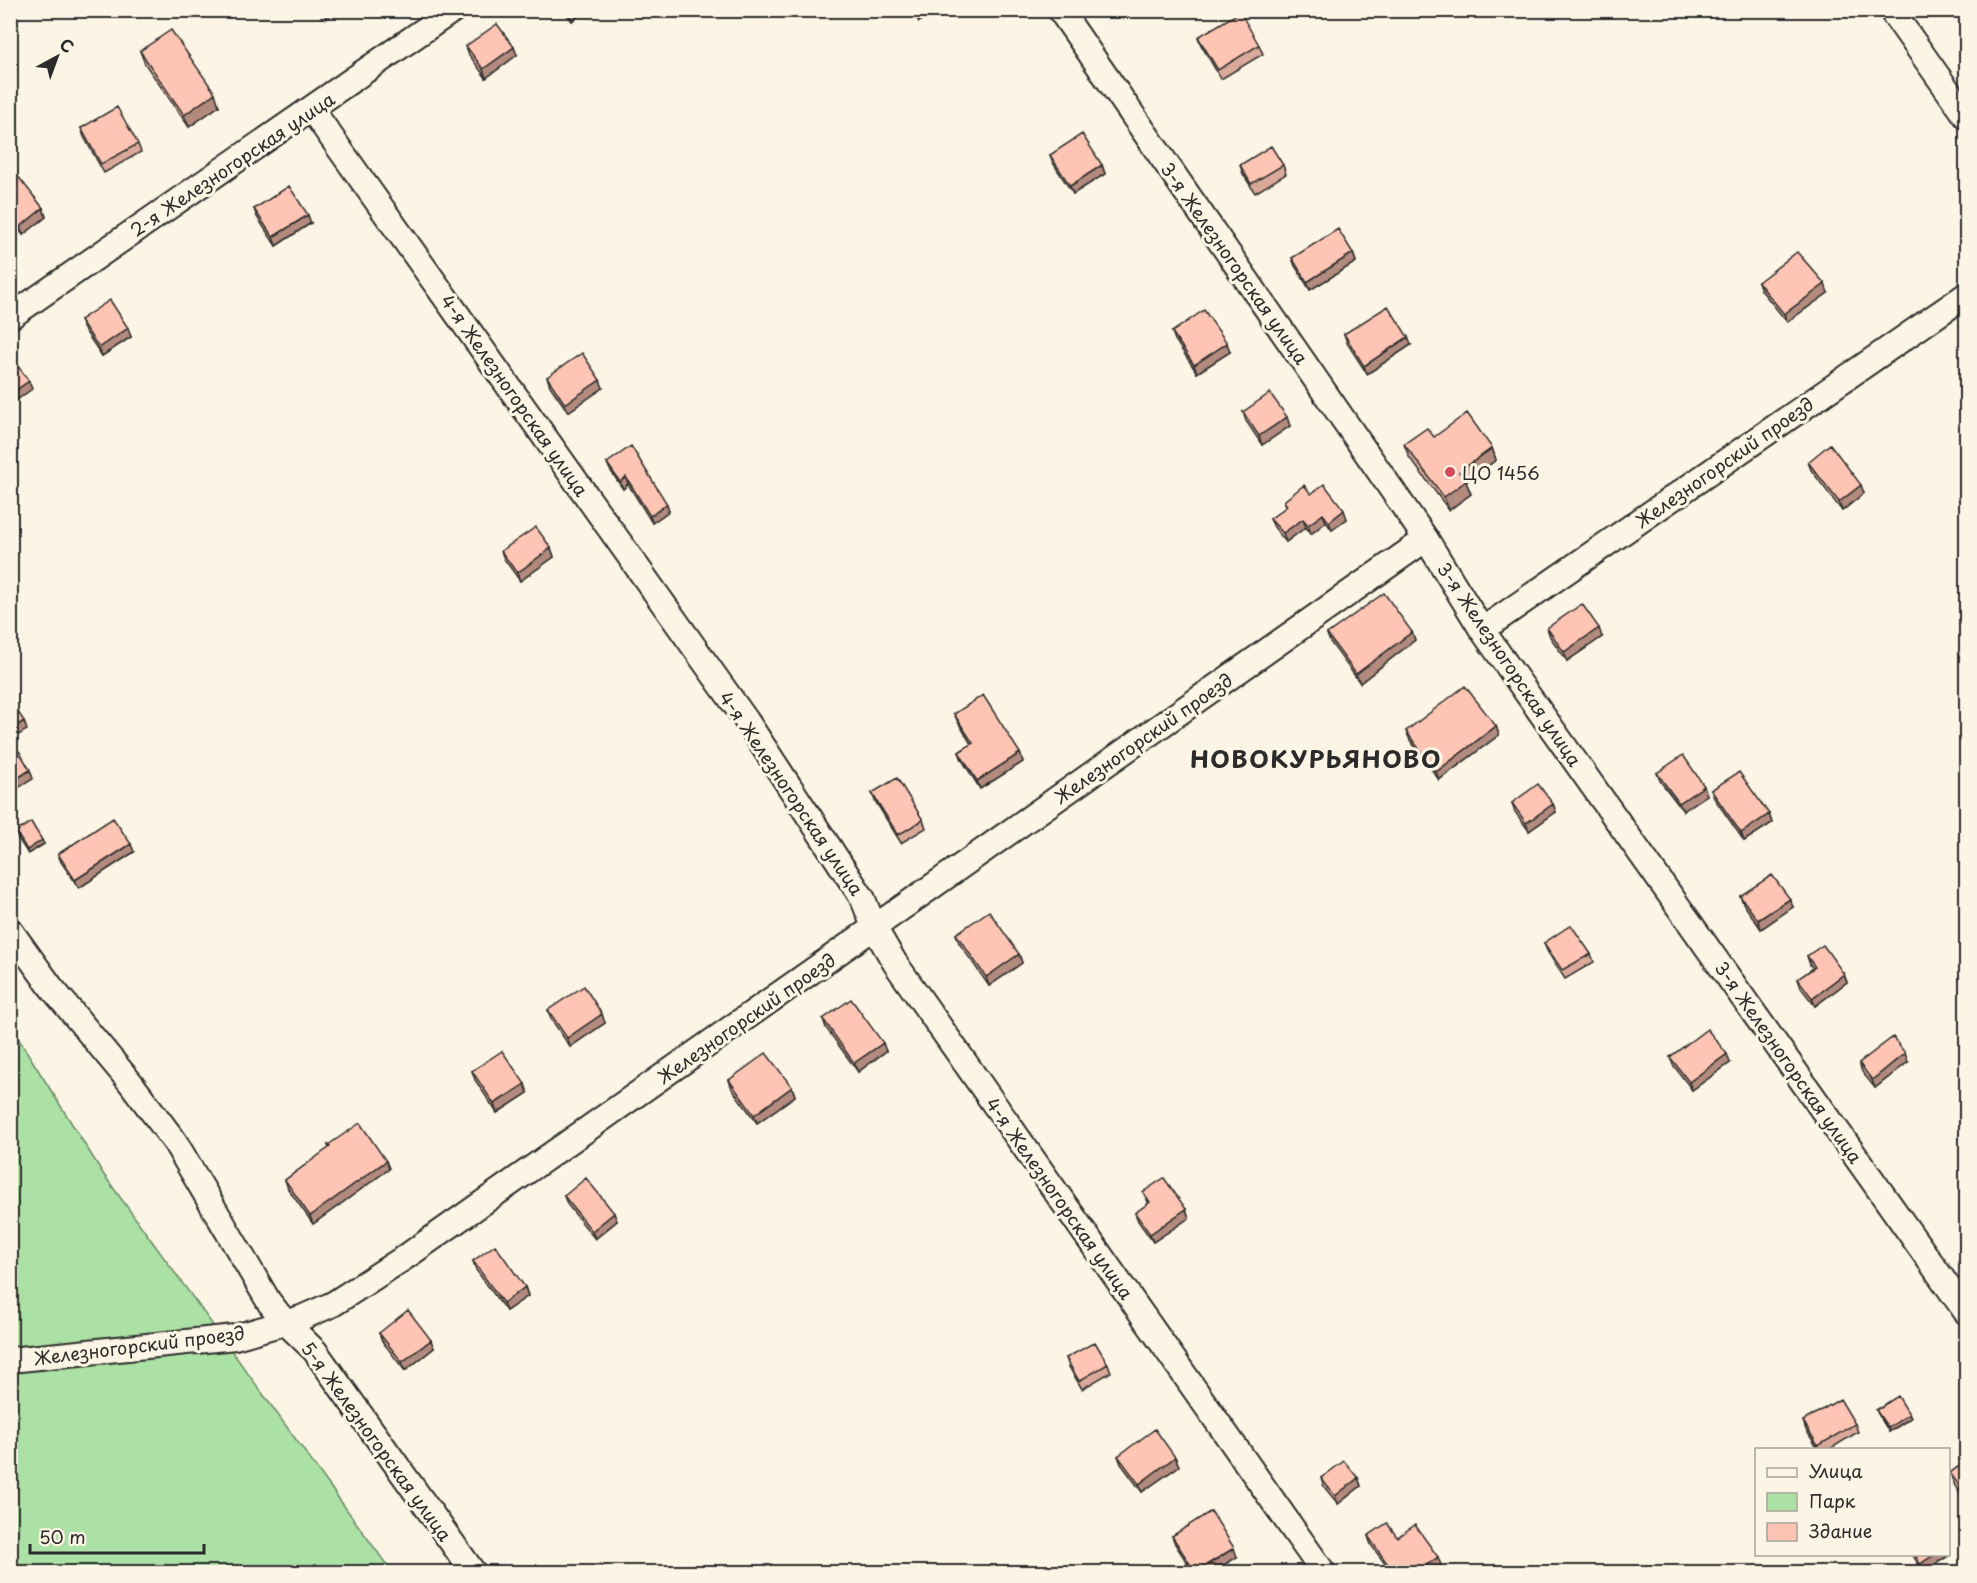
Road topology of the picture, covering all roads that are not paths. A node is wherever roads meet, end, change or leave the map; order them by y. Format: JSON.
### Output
{"nodes":[{"id":1,"x":453,"y":10,"type":"edge"},
{"id":2,"x":1060,"y":10,"type":"edge"},
{"id":3,"x":1891,"y":10,"type":"edge"},
{"id":4,"x":312,"y":110,"type":"junction"},
{"id":5,"x":1966,"y":116,"type":"edge"},
{"id":6,"x":1966,"y":295,"type":"edge"},
{"id":7,"x":10,"y":316,"type":"edge"},
{"id":8,"x":1426,"y":539,"type":"junction"},
{"id":9,"x":1482,"y":630,"type":"junction"},
{"id":10,"x":874,"y":927,"type":"junction"},
{"id":11,"x":10,"y":930,"type":"edge"},
{"id":12,"x":1966,"y":1312,"type":"edge"},
{"id":13,"x":284,"y":1322,"type":"junction"},
{"id":14,"x":10,"y":1360,"type":"edge"},
{"id":15,"x":473,"y":1572,"type":"edge"},
{"id":16,"x":1323,"y":1572,"type":"edge"}],
"edges":[{"from":1,"to":4,"type":"street","name":"2-я Железногорская улица"},
{"from":2,"to":8,"type":"street","name":"3-я Железногорская улица"},
{"from":3,"to":5,"type":"street"},
{"from":4,"to":7,"type":"street","name":"2-я Железногорская улица"},
{"from":4,"to":10,"type":"street","name":"4-я Железногорская улица"},
{"from":6,"to":9,"type":"street","name":"Железногорский проезд"},
{"from":8,"to":9,"type":"street","name":"3-я Железногорская улица"},
{"from":8,"to":10,"type":"street","name":"Железногорский проезд"},
{"from":9,"to":12,"type":"street","name":"3-я Железногорская улица"},
{"from":10,"to":13,"type":"street","name":"Железногорский проезд"},
{"from":10,"to":16,"type":"street","name":"4-я Железногорская улица"},
{"from":11,"to":13,"type":"street","name":"5-я Железногорская улица"},
{"from":13,"to":14,"type":"street","name":"Железногорский проезд"},
{"from":13,"to":15,"type":"street","name":"5-я Железногорская улица"}]}
